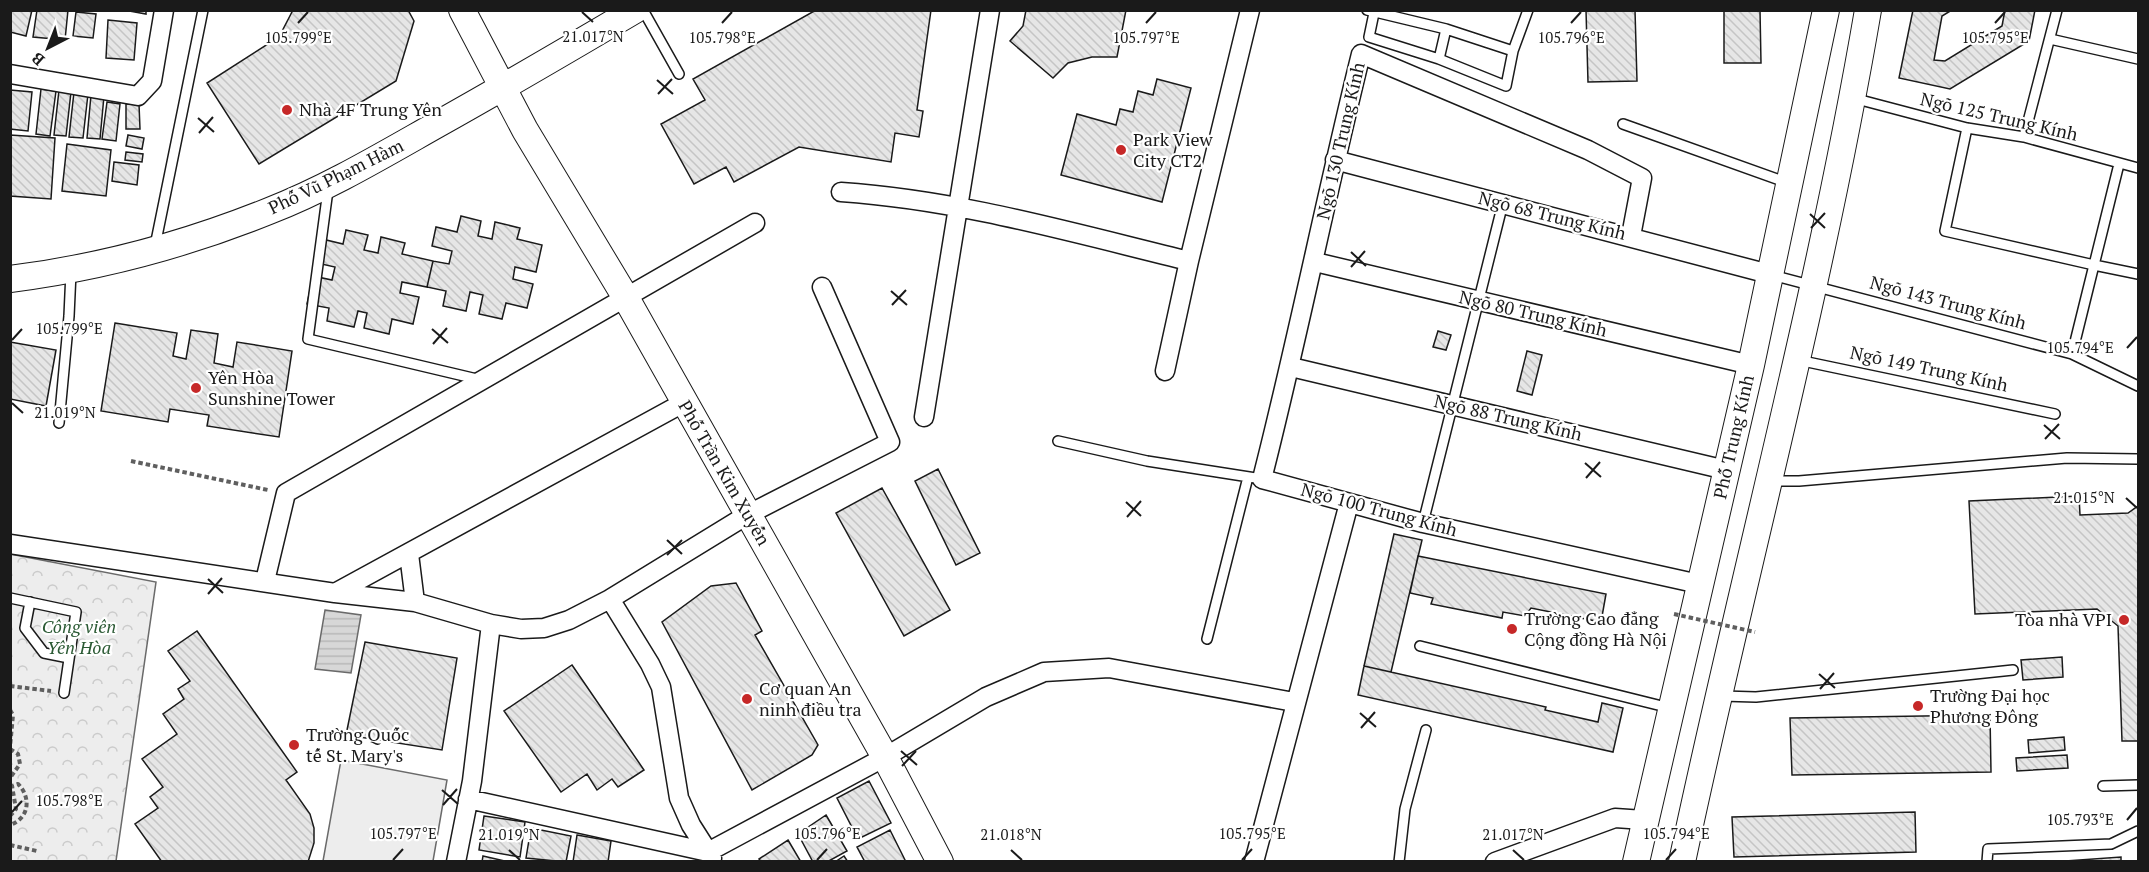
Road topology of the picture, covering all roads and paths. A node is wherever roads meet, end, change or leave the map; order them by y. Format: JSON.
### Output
{"nodes":[{"id":1,"x":164,"y":10,"type":"edge"},
{"id":2,"x":203,"y":10,"type":"edge"},
{"id":3,"x":462,"y":10,"type":"edge"},
{"id":4,"x":635,"y":10,"type":"edge"},
{"id":5,"x":643,"y":10,"type":"edge"},
{"id":6,"x":990,"y":10,"type":"edge"},
{"id":7,"x":1250,"y":10,"type":"edge"},
{"id":8,"x":1528,"y":10,"type":"edge"},
{"id":9,"x":1826,"y":10,"type":"edge"},
{"id":10,"x":1868,"y":10,"type":"edge"},
{"id":11,"x":2057,"y":10,"type":"edge"},
{"id":12,"x":1371,"y":12,"type":"edge"},
{"id":13,"x":1446,"y":29,"type":"junction"},
{"id":14,"x":2050,"y":39,"type":"junction"},
{"id":15,"x":1365,"y":45,"type":"junction"},
{"id":16,"x":1513,"y":51,"type":"junction"},
{"id":17,"x":1439,"y":59,"type":"junction"},
{"id":18,"x":2139,"y":59,"type":"edge"},
{"id":19,"x":10,"y":74,"type":"edge"},
{"id":20,"x":679,"y":74,"type":"dead end"},
{"id":21,"x":502,"y":88,"type":"junction"},
{"id":22,"x":1853,"y":98,"type":"junction"},
{"id":23,"x":1623,"y":124,"type":"dead end"},
{"id":24,"x":1967,"y":128,"type":"junction"},
{"id":25,"x":2024,"y":137,"type":"junction"},
{"id":26,"x":1335,"y":160,"type":"junction"},
{"id":27,"x":2119,"y":164,"type":"junction"},
{"id":28,"x":2139,"y":168,"type":"edge"},
{"id":29,"x":1788,"y":183,"type":"junction"},
{"id":30,"x":328,"y":185,"type":"junction"},
{"id":31,"x":841,"y":192,"type":"dead end"},
{"id":32,"x":1503,"y":203,"type":"junction"},
{"id":33,"x":960,"y":206,"type":"junction"},
{"id":34,"x":755,"y":223,"type":"dead end"},
{"id":35,"x":1631,"y":236,"type":"junction"},
{"id":36,"x":154,"y":249,"type":"junction"},
{"id":37,"x":1189,"y":261,"type":"junction"},
{"id":38,"x":1315,"y":262,"type":"junction"},
{"id":39,"x":2094,"y":265,"type":"junction"},
{"id":40,"x":71,"y":269,"type":"junction"},
{"id":41,"x":1769,"y":274,"type":"junction"},
{"id":42,"x":2139,"y":274,"type":"edge"},
{"id":43,"x":10,"y":279,"type":"edge"},
{"id":44,"x":1813,"y":284,"type":"junction"},
{"id":45,"x":822,"y":287,"type":"dead end"},
{"id":46,"x":626,"y":298,"type":"junction"},
{"id":47,"x":1477,"y":301,"type":"junction"},
{"id":48,"x":2072,"y":354,"type":"junction"},
{"id":49,"x":1796,"y":359,"type":"junction"},
{"id":50,"x":1751,"y":365,"type":"junction"},
{"id":51,"x":1291,"y":367,"type":"junction"},
{"id":52,"x":1165,"y":371,"type":"dead end"},
{"id":53,"x":484,"y":380,"type":"junction"},
{"id":54,"x":2139,"y":386,"type":"edge"},
{"id":55,"x":683,"y":404,"type":"junction"},
{"id":56,"x":1452,"y":405,"type":"junction"},
{"id":57,"x":2055,"y":414,"type":"dead end"},
{"id":58,"x":924,"y":417,"type":"dead end"},
{"id":59,"x":58,"y":423,"type":"dead end"},
{"id":60,"x":1058,"y":441,"type":"dead end"},
{"id":61,"x":2139,"y":459,"type":"edge"},
{"id":62,"x":131,"y":460,"type":"dead end"},
{"id":63,"x":1726,"y":470,"type":"junction"},
{"id":64,"x":1255,"y":478,"type":"junction"},
{"id":65,"x":1769,"y":481,"type":"junction"},
{"id":66,"x":286,"y":494,"type":"junction"},
{"id":67,"x":1349,"y":503,"type":"junction"},
{"id":68,"x":747,"y":515,"type":"junction"},
{"id":69,"x":1423,"y":523,"type":"junction"},
{"id":70,"x":11,"y":544,"type":"edge"},
{"id":71,"x":410,"y":554,"type":"junction"},
{"id":72,"x":265,"y":581,"type":"junction"},
{"id":73,"x":1699,"y":584,"type":"junction"},
{"id":74,"x":335,"y":593,"type":"junction"},
{"id":75,"x":10,"y":598,"type":"edge"},
{"id":76,"x":610,"y":599,"type":"junction"},
{"id":77,"x":30,"y":602,"type":"junction"},
{"id":78,"x":415,"y":602,"type":"junction"},
{"id":79,"x":1674,"y":614,"type":"dead end"},
{"id":80,"x":491,"y":624,"type":"junction"},
{"id":81,"x":1755,"y":632,"type":"dead end"},
{"id":82,"x":1207,"y":639,"type":"dead end"},
{"id":83,"x":1420,"y":646,"type":"dead end"},
{"id":84,"x":69,"y":658,"type":"junction"},
{"id":85,"x":2013,"y":670,"type":"dead end"},
{"id":86,"x":10,"y":686,"type":"edge"},
{"id":87,"x":36,"y":688,"type":"dead end"},
{"id":88,"x":63,"y":693,"type":"dead end"},
{"id":89,"x":1720,"y":696,"type":"junction"},
{"id":90,"x":1294,"y":702,"type":"junction"},
{"id":91,"x":1670,"y":708,"type":"junction"},
{"id":92,"x":10,"y":710,"type":"edge"},
{"id":93,"x":1426,"y":730,"type":"dead end"},
{"id":94,"x":10,"y":748,"type":"edge"},
{"id":95,"x":885,"y":757,"type":"junction"},
{"id":96,"x":10,"y":778,"type":"edge"},
{"id":97,"x":2103,"y":786,"type":"dead end"},
{"id":98,"x":2139,"y":786,"type":"edge"},
{"id":99,"x":468,"y":799,"type":"junction"},
{"id":100,"x":10,"y":816,"type":"edge"},
{"id":101,"x":1644,"y":820,"type":"junction"},
{"id":102,"x":10,"y":825,"type":"edge"},
{"id":103,"x":2139,"y":831,"type":"edge"},
{"id":104,"x":10,"y":845,"type":"edge"},
{"id":105,"x":37,"y":850,"type":"dead end"},
{"id":106,"x":711,"y":857,"type":"edge"},
{"id":107,"x":456,"y":861,"type":"edge"},
{"id":108,"x":940,"y":861,"type":"edge"},
{"id":109,"x":1254,"y":861,"type":"edge"},
{"id":110,"x":1399,"y":861,"type":"edge"},
{"id":111,"x":1495,"y":861,"type":"edge"},
{"id":112,"x":1636,"y":861,"type":"edge"},
{"id":113,"x":1682,"y":861,"type":"edge"},
{"id":114,"x":1987,"y":861,"type":"edge"}],
"edges":[{"from":1,"to":19,"type":"street"},
{"from":2,"to":36,"type":"lane"},
{"from":3,"to":21,"type":"main road","name":"Phố Trần Kim Xuyến"},
{"from":4,"to":21,"type":"main road","name":"Phố Vũ Phạm Hàm"},
{"from":5,"to":20,"type":"lane"},
{"from":6,"to":33,"type":"street"},
{"from":7,"to":37,"type":"street"},
{"from":8,"to":16,"type":"lane"},
{"from":9,"to":29,"type":"main road","name":"Phố Trung Kính"},
{"from":10,"to":22,"type":"main road"},
{"from":11,"to":14,"type":"lane"},
{"from":12,"to":13,"type":"lane"},
{"from":12,"to":15,"type":"lane"},
{"from":13,"to":16,"type":"lane"},
{"from":13,"to":17,"type":"lane"},
{"from":14,"to":18,"type":"lane"},
{"from":14,"to":25,"type":"lane"},
{"from":15,"to":17,"type":"lane"},
{"from":15,"to":26,"type":"street","name":"Ngõ 130 Trung Kính"},
{"from":15,"to":35,"type":"street","name":"Ngõ 130 Trung Kính"},
{"from":16,"to":17,"type":"lane"},
{"from":21,"to":30,"type":"main road","name":"Phố Vũ Phạm Hàm"},
{"from":21,"to":46,"type":"main road","name":"Phố Trần Kim Xuyến"},
{"from":22,"to":24,"type":"lane","name":"Ngõ 125 Trung Kính"},
{"from":22,"to":44,"type":"main road"},
{"from":23,"to":29,"type":"lane"},
{"from":24,"to":25,"type":"lane","name":"Ngõ 125 Trung Kính"},
{"from":24,"to":39,"type":"lane"},
{"from":25,"to":27,"type":"lane","name":"Ngõ 125 Trung Kính"},
{"from":26,"to":32,"type":"street","name":"Ngõ 68 Trung Kính"},
{"from":26,"to":38,"type":"street","name":"Ngõ 130 Trung Kính"},
{"from":27,"to":28,"type":"lane","name":"Ngõ 125 Trung Kính"},
{"from":27,"to":39,"type":"lane"},
{"from":29,"to":41,"type":"main road","name":"Phố Trung Kính"},
{"from":30,"to":36,"type":"main road","name":"Phố Vũ Phạm Hàm"},
{"from":30,"to":53,"type":"lane"},
{"from":31,"to":33,"type":"street"},
{"from":32,"to":35,"type":"street","name":"Ngõ 68 Trung Kính"},
{"from":32,"to":47,"type":"lane"},
{"from":33,"to":37,"type":"street"},
{"from":33,"to":58,"type":"street"},
{"from":34,"to":46,"type":"street"},
{"from":35,"to":41,"type":"street","name":"Ngõ 68 Trung Kính"},
{"from":36,"to":40,"type":"main road","name":"Phố Vũ Phạm Hàm"},
{"from":37,"to":52,"type":"street"},
{"from":38,"to":47,"type":"street","name":"Ngõ 80 Trung Kính"},
{"from":38,"to":51,"type":"street","name":"Ngõ 130 Trung Kính"},
{"from":39,"to":42,"type":"lane"},
{"from":39,"to":48,"type":"lane"},
{"from":40,"to":43,"type":"main road","name":"Phố Vũ Phạm Hàm"},
{"from":40,"to":59,"type":"lane"},
{"from":41,"to":44,"type":"lane","name":"Ngõ 143 Trung Kính"},
{"from":41,"to":50,"type":"main road","name":"Phố Trung Kính"},
{"from":44,"to":48,"type":"lane","name":"Ngõ 143 Trung Kính"},
{"from":44,"to":49,"type":"main road"},
{"from":45,"to":68,"type":"street"},
{"from":46,"to":53,"type":"street"},
{"from":46,"to":55,"type":"main road","name":"Phố Trần Kim Xuyến"},
{"from":47,"to":50,"type":"street","name":"Ngõ 80 Trung Kính"},
{"from":47,"to":56,"type":"lane"},
{"from":48,"to":54,"type":"lane","name":"Ngõ 143 Trung Kính"},
{"from":49,"to":57,"type":"lane","name":"Ngõ 149 Trung Kính"},
{"from":49,"to":65,"type":"main road"},
{"from":50,"to":63,"type":"main road","name":"Phố Trung Kính"},
{"from":51,"to":56,"type":"street","name":"Ngõ 88 Trung Kính"},
{"from":51,"to":64,"type":"street","name":"Ngõ 130 Trung Kính"},
{"from":53,"to":66,"type":"street"},
{"from":55,"to":68,"type":"main road","name":"Phố Trần Kim Xuyến"},
{"from":55,"to":71,"type":"street"},
{"from":56,"to":63,"type":"street","name":"Ngõ 88 Trung Kính"},
{"from":56,"to":69,"type":"lane"},
{"from":60,"to":64,"type":"lane","name":"Ngõ 100 Trung Kính"},
{"from":61,"to":65,"type":"lane"},
{"from":62,"to":66,"type":"path"},
{"from":63,"to":73,"type":"main road","name":"Phố Trung Kính"},
{"from":64,"to":67,"type":"street","name":"Ngõ 100 Trung Kính"},
{"from":64,"to":82,"type":"lane"},
{"from":65,"to":89,"type":"main road"},
{"from":66,"to":72,"type":"street"},
{"from":67,"to":69,"type":"street","name":"Ngõ 100 Trung Kính"},
{"from":67,"to":90,"type":"street"},
{"from":68,"to":76,"type":"street"},
{"from":68,"to":95,"type":"main road","name":"Phố Trần Kim Xuyến"},
{"from":69,"to":73,"type":"street","name":"Ngõ 100 Trung Kính"},
{"from":70,"to":72,"type":"street"},
{"from":71,"to":74,"type":"street"},
{"from":71,"to":78,"type":"street"},
{"from":72,"to":74,"type":"street"},
{"from":73,"to":91,"type":"main road","name":"Phố Trung Kính"},
{"from":74,"to":78,"type":"street"},
{"from":75,"to":77,"type":"lane"},
{"from":76,"to":80,"type":"street"},
{"from":76,"to":106,"type":"street"},
{"from":77,"to":84,"type":"lane"},
{"from":77,"to":84,"type":"lane"},
{"from":78,"to":80,"type":"street"},
{"from":79,"to":81,"type":"path","bridge":true},
{"from":80,"to":99,"type":"street"},
{"from":83,"to":91,"type":"lane"},
{"from":84,"to":88,"type":"lane"},
{"from":85,"to":89,"type":"lane"},
{"from":86,"to":87,"type":"path"},
{"from":89,"to":113,"type":"main road"},
{"from":90,"to":95,"type":"street"},
{"from":90,"to":109,"type":"street"},
{"from":91,"to":101,"type":"main road","name":"Phố Trung Kính"},
{"from":92,"to":94,"type":"path"},
{"from":93,"to":110,"type":"lane"},
{"from":94,"to":96,"type":"path"},
{"from":95,"to":106,"type":"street"},
{"from":95,"to":108,"type":"main road","name":"Phố Trần Kim Xuyến"},
{"from":97,"to":98,"type":"lane"},
{"from":99,"to":106,"type":"street"},
{"from":99,"to":107,"type":"street"},
{"from":100,"to":102,"type":"path"},
{"from":101,"to":111,"type":"street"},
{"from":101,"to":112,"type":"main road","name":"Phố Trung Kính"},
{"from":103,"to":114,"type":"lane"},
{"from":104,"to":105,"type":"path"}]}
